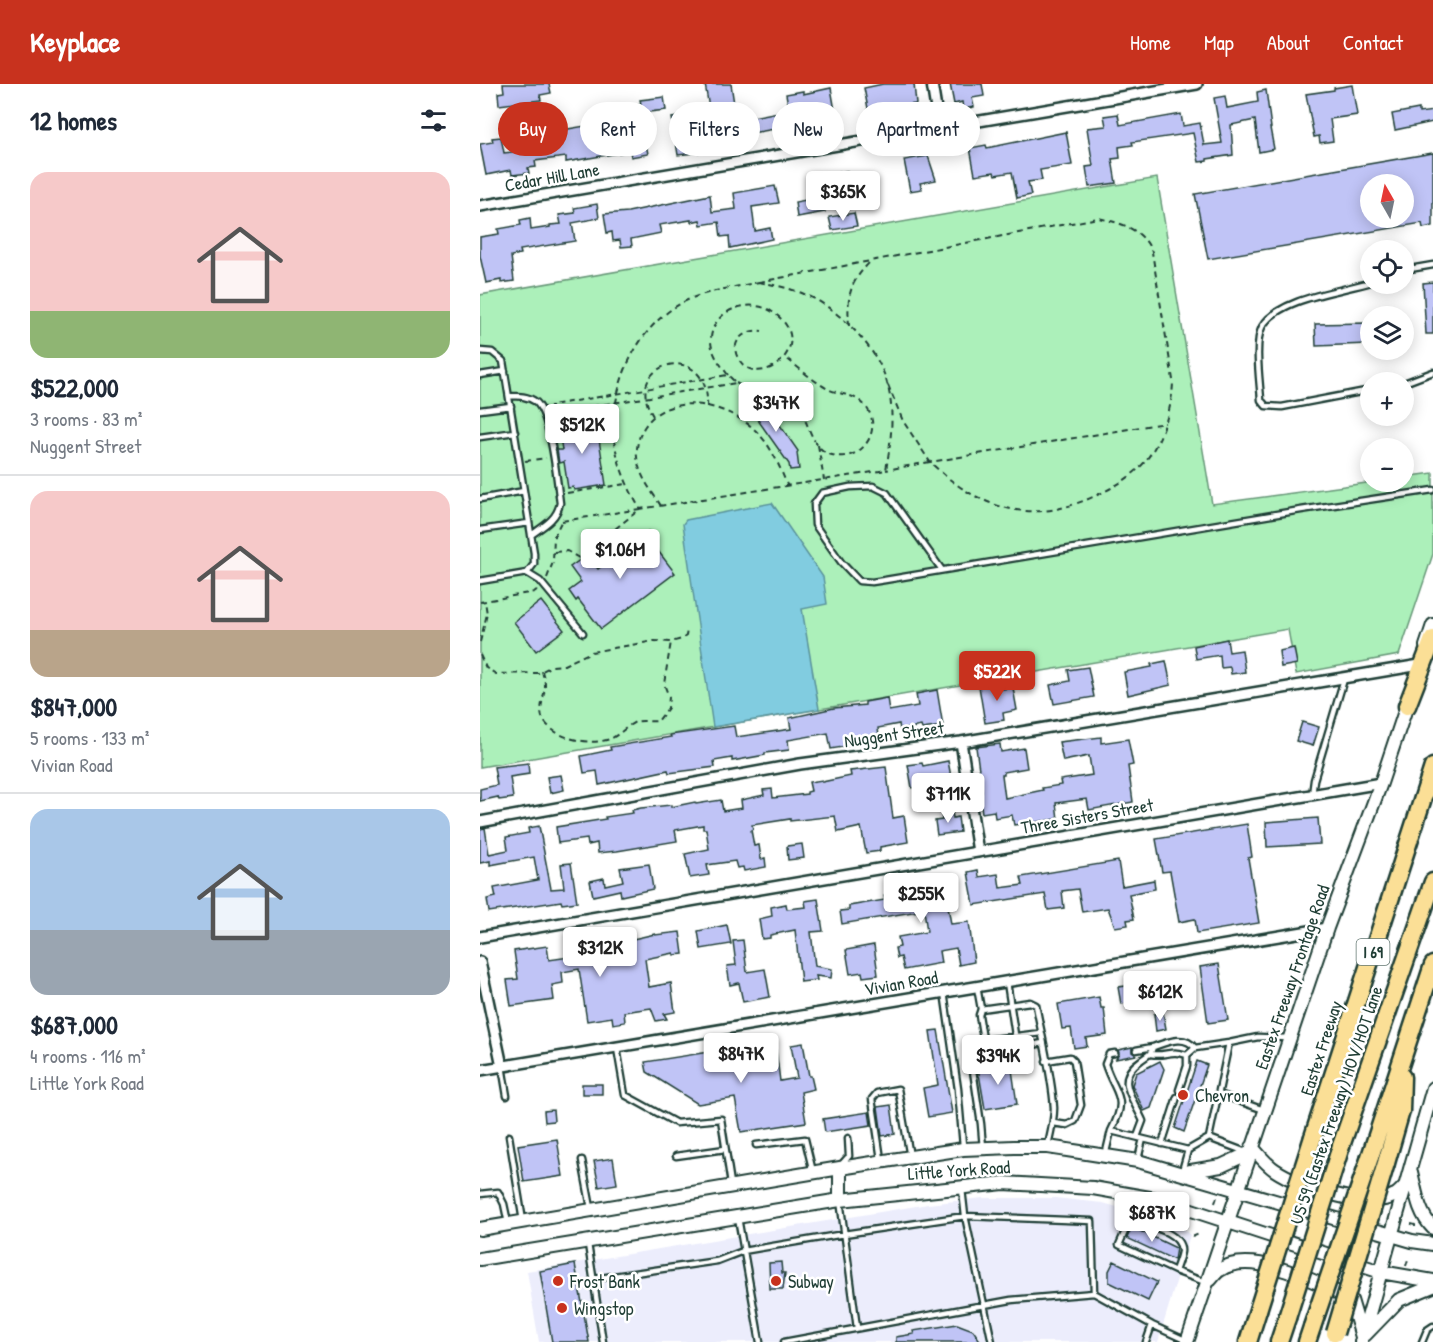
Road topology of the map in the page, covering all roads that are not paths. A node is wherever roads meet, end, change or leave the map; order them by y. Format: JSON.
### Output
{"nodes":[{"id":1,"x":932,"y":84,"type":"edge"},
{"id":2,"x":1197,"y":84,"type":"edge"},
{"id":3,"x":935,"y":102,"type":"edge"},
{"id":4,"x":980,"y":121,"type":"edge"},
{"id":5,"x":856,"y":142,"type":"edge"},
{"id":6,"x":480,"y":206,"type":"edge"},
{"id":7,"x":1433,"y":265,"type":"edge"},
{"id":8,"x":1414,"y":268,"type":"edge"},
{"id":9,"x":1360,"y":285,"type":"edge"},
{"id":10,"x":480,"y":351,"type":"edge"},
{"id":11,"x":505,"y":371,"type":"junction"},
{"id":12,"x":1433,"y":372,"type":"edge"},
{"id":13,"x":480,"y":375,"type":"edge"},
{"id":14,"x":1414,"y":379,"type":"edge"},
{"id":15,"x":1360,"y":392,"type":"edge"},
{"id":16,"x":509,"y":396,"type":"junction"},
{"id":17,"x":511,"y":406,"type":"junction"},
{"id":18,"x":480,"y":410,"type":"edge"},
{"id":19,"x":515,"y":432,"type":"junction"},
{"id":20,"x":480,"y":437,"type":"edge"},
{"id":21,"x":1433,"y":490,"type":"edge"},
{"id":22,"x":524,"y":491,"type":"junction"},
{"id":23,"x":480,"y":499,"type":"edge"},
{"id":24,"x":529,"y":523,"type":"junction"},
{"id":25,"x":480,"y":530,"type":"edge"},
{"id":26,"x":531,"y":535,"type":"junction"},
{"id":27,"x":942,"y":570,"type":"junction"},
{"id":28,"x":527,"y":573,"type":"junction"},
{"id":29,"x":480,"y":581,"type":"edge"},
{"id":30,"x":1433,"y":625,"type":"edge"},
{"id":31,"x":583,"y":633,"type":"dead end"},
{"id":32,"x":1433,"y":639,"type":"edge"},
{"id":33,"x":1420,"y":665,"type":"junction"},
{"id":34,"x":1344,"y":677,"type":"junction"},
{"id":35,"x":1407,"y":706,"type":"junction"},
{"id":36,"x":961,"y":742,"type":"junction"},
{"id":37,"x":1433,"y":767,"type":"edge"},
{"id":38,"x":1381,"y":783,"type":"junction"},
{"id":39,"x":1312,"y":795,"type":"junction"},
{"id":40,"x":480,"y":822,"type":"edge"},
{"id":41,"x":978,"y":852,"type":"junction"},
{"id":42,"x":1433,"y":882,"type":"edge"},
{"id":43,"x":1326,"y":928,"type":"junction"},
{"id":44,"x":480,"y":937,"type":"edge"},
{"id":45,"x":480,"y":962,"type":"edge"},
{"id":46,"x":1433,"y":965,"type":"edge"},
{"id":47,"x":1007,"y":982,"type":"junction"},
{"id":48,"x":977,"y":987,"type":"junction"},
{"id":49,"x":944,"y":992,"type":"junction"},
{"id":50,"x":1011,"y":1005,"type":"junction"},
{"id":51,"x":981,"y":1010,"type":"junction"},
{"id":52,"x":1041,"y":1033,"type":"junction"},
{"id":53,"x":1016,"y":1036,"type":"junction"},
{"id":54,"x":1289,"y":1038,"type":"junction"},
{"id":55,"x":1229,"y":1043,"type":"junction"},
{"id":56,"x":1043,"y":1044,"type":"junction"},
{"id":57,"x":1153,"y":1047,"type":"junction"},
{"id":58,"x":617,"y":1048,"type":"junction"},
{"id":59,"x":1017,"y":1048,"type":"junction"},
{"id":60,"x":1195,"y":1048,"type":"junction"},
{"id":61,"x":1136,"y":1050,"type":"dead end"},
{"id":62,"x":1115,"y":1053,"type":"dead end"},
{"id":63,"x":1151,"y":1054,"type":"junction"},
{"id":64,"x":1187,"y":1054,"type":"junction"},
{"id":65,"x":1046,"y":1061,"type":"junction"},
{"id":66,"x":502,"y":1066,"type":"junction"},
{"id":67,"x":480,"y":1070,"type":"edge"},
{"id":68,"x":1126,"y":1085,"type":"junction"},
{"id":69,"x":1433,"y":1088,"type":"edge"},
{"id":70,"x":1179,"y":1090,"type":"dead end"},
{"id":71,"x":1219,"y":1094,"type":"junction"},
{"id":72,"x":507,"y":1096,"type":"dead end"},
{"id":73,"x":1177,"y":1097,"type":"dead end"},
{"id":74,"x":1121,"y":1101,"type":"junction"},
{"id":75,"x":1265,"y":1110,"type":"junction"},
{"id":76,"x":1429,"y":1118,"type":"edge"},
{"id":77,"x":1053,"y":1123,"type":"junction"},
{"id":78,"x":1111,"y":1131,"type":"junction"},
{"id":79,"x":509,"y":1136,"type":"dead end"},
{"id":80,"x":1137,"y":1137,"type":"junction"},
{"id":81,"x":848,"y":1138,"type":"dead end"},
{"id":82,"x":1209,"y":1138,"type":"junction"},
{"id":83,"x":1143,"y":1139,"type":"junction"},
{"id":84,"x":1162,"y":1144,"type":"junction"},
{"id":85,"x":756,"y":1145,"type":"dead end"},
{"id":86,"x":1048,"y":1147,"type":"junction"},
{"id":87,"x":983,"y":1148,"type":"junction"},
{"id":88,"x":726,"y":1149,"type":"junction"},
{"id":89,"x":963,"y":1149,"type":"junction"},
{"id":90,"x":1188,"y":1150,"type":"junction"},
{"id":91,"x":1251,"y":1150,"type":"junction"},
{"id":92,"x":676,"y":1156,"type":"dead end"},
{"id":93,"x":1105,"y":1156,"type":"junction"},
{"id":94,"x":910,"y":1157,"type":"junction"},
{"id":95,"x":582,"y":1160,"type":"dead end"},
{"id":96,"x":1378,"y":1160,"type":"junction"},
{"id":97,"x":1138,"y":1161,"type":"junction"},
{"id":98,"x":881,"y":1162,"type":"junction"},
{"id":99,"x":840,"y":1167,"type":"junction"},
{"id":100,"x":1410,"y":1169,"type":"junction"},
{"id":101,"x":813,"y":1172,"type":"junction"},
{"id":102,"x":1181,"y":1173,"type":"junction"},
{"id":103,"x":731,"y":1185,"type":"junction"},
{"id":104,"x":962,"y":1186,"type":"junction"},
{"id":105,"x":1405,"y":1186,"type":"junction"},
{"id":106,"x":1238,"y":1190,"type":"junction"},
{"id":107,"x":480,"y":1194,"type":"edge"},
{"id":108,"x":1134,"y":1194,"type":"junction"},
{"id":109,"x":840,"y":1200,"type":"junction"},
{"id":110,"x":591,"y":1210,"type":"junction"},
{"id":111,"x":738,"y":1215,"type":"junction"},
{"id":112,"x":965,"y":1216,"type":"junction"},
{"id":113,"x":1130,"y":1220,"type":"junction"},
{"id":114,"x":523,"y":1221,"type":"junction"},
{"id":115,"x":1228,"y":1222,"type":"junction"},
{"id":116,"x":508,"y":1224,"type":"junction"},
{"id":117,"x":1433,"y":1228,"type":"edge"},
{"id":118,"x":480,"y":1229,"type":"edge"},
{"id":119,"x":844,"y":1234,"type":"junction"},
{"id":120,"x":1392,"y":1235,"type":"junction"},
{"id":121,"x":587,"y":1242,"type":"junction"},
{"id":122,"x":1433,"y":1244,"type":"edge"},
{"id":123,"x":743,"y":1251,"type":"junction"},
{"id":124,"x":480,"y":1259,"type":"edge"},
{"id":125,"x":1174,"y":1271,"type":"junction"},
{"id":126,"x":1381,"y":1272,"type":"junction"},
{"id":127,"x":593,"y":1279,"type":"junction"},
{"id":128,"x":1433,"y":1281,"type":"edge"},
{"id":129,"x":1208,"y":1283,"type":"junction"},
{"id":130,"x":1433,"y":1286,"type":"edge"},
{"id":131,"x":1094,"y":1293,"type":"junction"},
{"id":132,"x":983,"y":1306,"type":"junction"},
{"id":133,"x":1152,"y":1325,"type":"junction"},
{"id":134,"x":1433,"y":1326,"type":"edge"},
{"id":135,"x":858,"y":1328,"type":"junction"},
{"id":136,"x":1310,"y":1334,"type":"edge"},
{"id":137,"x":1333,"y":1338,"type":"edge"},
{"id":138,"x":1362,"y":1340,"type":"edge"},
{"id":139,"x":603,"y":1342,"type":"edge"},
{"id":140,"x":760,"y":1342,"type":"edge"},
{"id":141,"x":784,"y":1342,"type":"edge"},
{"id":142,"x":992,"y":1342,"type":"edge"},
{"id":143,"x":1146,"y":1342,"type":"edge"},
{"id":144,"x":1187,"y":1342,"type":"edge"},
{"id":145,"x":1248,"y":1342,"type":"edge"},
{"id":146,"x":1279,"y":1342,"type":"edge"},
{"id":147,"x":1422,"y":1342,"type":"edge"}],
"edges":[{"from":1,"to":3,"type":"street"},
{"from":2,"to":4,"type":"street","name":"Cedar Hill Lane"},
{"from":5,"to":6,"type":"street","name":"Cedar Hill Lane"},
{"from":7,"to":8,"type":"lane"},
{"from":9,"to":15,"type":"lane"},
{"from":10,"to":11,"type":"lane"},
{"from":11,"to":13,"type":"lane"},
{"from":11,"to":16,"type":"lane"},
{"from":12,"to":14,"type":"lane"},
{"from":16,"to":17,"type":"lane"},
{"from":16,"to":26,"type":"lane"},
{"from":17,"to":18,"type":"lane"},
{"from":17,"to":19,"type":"lane"},
{"from":19,"to":20,"type":"lane"},
{"from":19,"to":22,"type":"lane"},
{"from":21,"to":27,"type":"lane"},
{"from":22,"to":23,"type":"lane"},
{"from":22,"to":24,"type":"lane"},
{"from":24,"to":25,"type":"lane"},
{"from":24,"to":26,"type":"lane"},
{"from":26,"to":28,"type":"lane"},
{"from":27,"to":27,"type":"lane"},
{"from":28,"to":29,"type":"lane"},
{"from":28,"to":31,"type":"lane"},
{"from":30,"to":33,"type":"main road","name":"Eastex Freeway Frontage Road"},
{"from":32,"to":35,"type":"highway"},
{"from":33,"to":34,"type":"street","name":"Nuggent Street"},
{"from":33,"to":35,"type":"main road","name":"Eastex Freeway Frontage Road"},
{"from":34,"to":36,"type":"street","name":"Nuggent Street"},
{"from":34,"to":39,"type":"lane"},
{"from":35,"to":38,"type":"main road","name":"Eastex Freeway Frontage Road"},
{"from":36,"to":40,"type":"street","name":"Nuggent Street"},
{"from":36,"to":41,"type":"street"},
{"from":37,"to":145,"type":"highway","name":"Eastex Freeway","number":"I 69","bridge":true},
{"from":38,"to":39,"type":"street","name":"Three Sisters Street"},
{"from":38,"to":43,"type":"main road","name":"Eastex Freeway Frontage Road"},
{"from":39,"to":41,"type":"street","name":"Three Sisters Street"},
{"from":41,"to":44,"type":"street","name":"Three Sisters Street"},
{"from":42,"to":146,"type":"highway","name":"US 59 (Eastex Freeway) HOV/HOT lane","number":"I 69","bridge":true},
{"from":43,"to":47,"type":"street","name":"Vivian Road"},
{"from":43,"to":54,"type":"main road","name":"Eastex Freeway Frontage Road"},
{"from":45,"to":66,"type":"street"},
{"from":46,"to":96,"type":"highway"},
{"from":47,"to":48,"type":"street","name":"Vivian Road"},
{"from":47,"to":50,"type":"lane"},
{"from":48,"to":49,"type":"street","name":"Vivian Road"},
{"from":48,"to":51,"type":"lane"},
{"from":49,"to":58,"type":"street","name":"Vivian Road"},
{"from":49,"to":89,"type":"lane"},
{"from":50,"to":51,"type":"lane"},
{"from":50,"to":52,"type":"lane"},
{"from":50,"to":53,"type":"lane"},
{"from":51,"to":53,"type":"lane"},
{"from":52,"to":53,"type":"lane"},
{"from":52,"to":56,"type":"lane"},
{"from":53,"to":59,"type":"lane"},
{"from":54,"to":55,"type":"lane"},
{"from":54,"to":75,"type":"main road","name":"Eastex Freeway Frontage Road"},
{"from":55,"to":60,"type":"lane"},
{"from":55,"to":71,"type":"lane"},
{"from":56,"to":59,"type":"lane"},
{"from":56,"to":65,"type":"lane"},
{"from":57,"to":60,"type":"lane"},
{"from":57,"to":61,"type":"lane"},
{"from":57,"to":63,"type":"lane"},
{"from":58,"to":66,"type":"street","name":"Vivian Road"},
{"from":58,"to":88,"type":"lane"},
{"from":59,"to":87,"type":"lane"},
{"from":60,"to":64,"type":"lane"},
{"from":62,"to":74,"type":"lane"},
{"from":63,"to":64,"type":"lane"},
{"from":63,"to":68,"type":"lane"},
{"from":64,"to":70,"type":"lane"},
{"from":65,"to":77,"type":"lane"},
{"from":65,"to":77,"type":"lane"},
{"from":66,"to":67,"type":"street","name":"Vivian Road"},
{"from":66,"to":72,"type":"lane"},
{"from":68,"to":74,"type":"lane"},
{"from":68,"to":80,"type":"lane"},
{"from":69,"to":76,"type":"main road"},
{"from":71,"to":75,"type":"lane"},
{"from":71,"to":82,"type":"lane"},
{"from":73,"to":84,"type":"lane"},
{"from":74,"to":78,"type":"lane"},
{"from":75,"to":91,"type":"main road","name":"Eastex Freeway Frontage Road"},
{"from":76,"to":100,"type":"main road"},
{"from":77,"to":86,"type":"lane"},
{"from":78,"to":80,"type":"lane"},
{"from":78,"to":93,"type":"lane"},
{"from":79,"to":114,"type":"lane"},
{"from":80,"to":83,"type":"lane"},
{"from":81,"to":99,"type":"lane"},
{"from":82,"to":90,"type":"lane"},
{"from":82,"to":91,"type":"lane"},
{"from":83,"to":84,"type":"lane"},
{"from":83,"to":97,"type":"lane"},
{"from":84,"to":90,"type":"lane"},
{"from":85,"to":101,"type":"lane"},
{"from":86,"to":87,"type":"main road","name":"Little York Road"},
{"from":86,"to":93,"type":"main road","name":"Little York Road"},
{"from":87,"to":89,"type":"main road","name":"Little York Road"},
{"from":88,"to":92,"type":"lane"},
{"from":88,"to":103,"type":"lane"},
{"from":89,"to":94,"type":"main road","name":"Little York Road"},
{"from":90,"to":102,"type":"lane"},
{"from":91,"to":102,"type":"main road"},
{"from":91,"to":105,"type":"main road"},
{"from":91,"to":106,"type":"main road","name":"Eastex Freeway Frontage Road"},
{"from":93,"to":97,"type":"main road","name":"Little York Road"},
{"from":94,"to":98,"type":"main road","name":"Little York Road"},
{"from":94,"to":98,"type":"lane"},
{"from":95,"to":110,"type":"lane"},
{"from":96,"to":136,"type":"highway","bridge":true},
{"from":96,"to":137,"type":"highway","bridge":true},
{"from":97,"to":102,"type":"main road","name":"Little York Road"},
{"from":98,"to":99,"type":"main road","name":"Little York Road"},
{"from":99,"to":101,"type":"main road","name":"Little York Road"},
{"from":99,"to":109,"type":"main road"},
{"from":100,"to":105,"type":"main road"},
{"from":100,"to":117,"type":"main road"},
{"from":101,"to":103,"type":"main road","name":"Little York Road"},
{"from":102,"to":106,"type":"main road","name":"Little York Road"},
{"from":103,"to":110,"type":"main road","name":"Little York Road"},
{"from":104,"to":108,"type":"main road","name":"Little York Road"},
{"from":104,"to":109,"type":"main road","name":"Little York Road"},
{"from":104,"to":112,"type":"lane"},
{"from":105,"to":120,"type":"main road"},
{"from":106,"to":115,"type":"main road","name":"Eastex Freeway Frontage Road"},
{"from":106,"to":120,"type":"main road","name":"Little York Road"},
{"from":107,"to":116,"type":"lane"},
{"from":108,"to":113,"type":"lane"},
{"from":108,"to":115,"type":"main road","name":"Little York Road"},
{"from":109,"to":111,"type":"main road","name":"Little York Road"},
{"from":109,"to":119,"type":"lane"},
{"from":110,"to":114,"type":"main road","name":"Little York Road"},
{"from":111,"to":121,"type":"main road","name":"Little York Road"},
{"from":111,"to":123,"type":"lane"},
{"from":112,"to":119,"type":"lane"},
{"from":112,"to":131,"type":"lane"},
{"from":112,"to":132,"type":"lane"},
{"from":113,"to":125,"type":"lane"},
{"from":113,"to":125,"type":"lane"},
{"from":114,"to":116,"type":"main road","name":"Little York Road"},
{"from":115,"to":126,"type":"main road","name":"Little York Road"},
{"from":115,"to":129,"type":"main road","name":"Eastex Freeway Frontage Road"},
{"from":116,"to":118,"type":"main road","name":"Little York Road"},
{"from":119,"to":123,"type":"lane"},
{"from":119,"to":135,"type":"lane"},
{"from":120,"to":122,"type":"main road","name":"Little York Road"},
{"from":120,"to":126,"type":"main road"},
{"from":121,"to":124,"type":"main road","name":"Little York Road"},
{"from":121,"to":127,"type":"lane"},
{"from":123,"to":127,"type":"lane"},
{"from":123,"to":140,"type":"lane"},
{"from":125,"to":129,"type":"lane"},
{"from":126,"to":128,"type":"main road","name":"Little York Road"},
{"from":126,"to":138,"type":"main road"},
{"from":127,"to":139,"type":"lane"},
{"from":129,"to":138,"type":"main road"},
{"from":129,"to":144,"type":"main road","name":"Eastex Freeway Frontage Road"},
{"from":130,"to":138,"type":"main road"},
{"from":131,"to":132,"type":"lane"},
{"from":131,"to":133,"type":"lane"},
{"from":132,"to":135,"type":"lane"},
{"from":132,"to":142,"type":"lane"},
{"from":133,"to":143,"type":"lane"},
{"from":133,"to":144,"type":"lane"},
{"from":134,"to":147,"type":"lane"},
{"from":135,"to":141,"type":"lane"}]}
